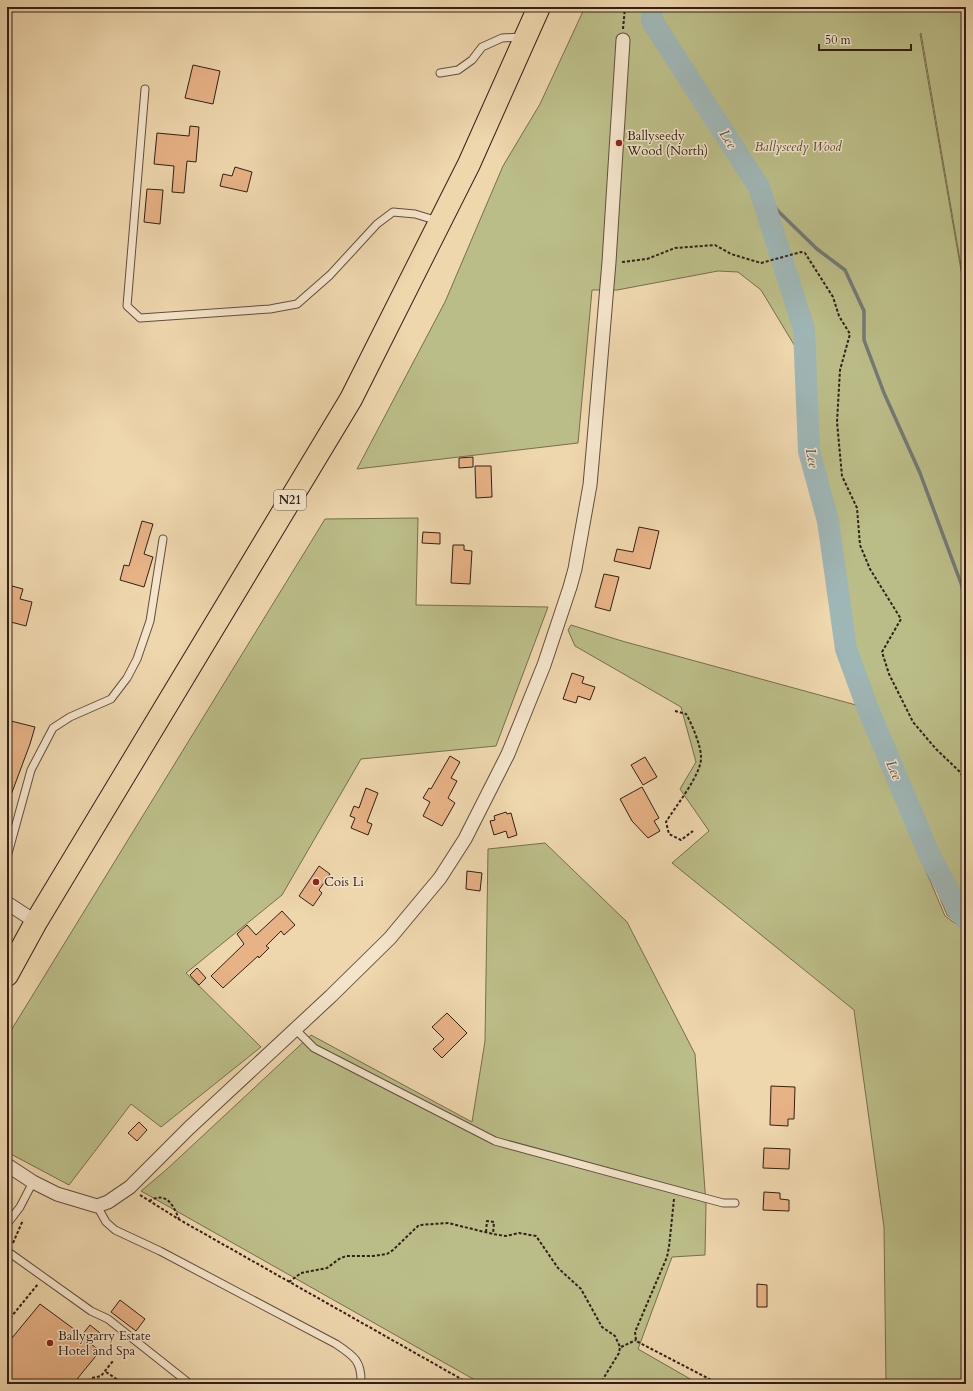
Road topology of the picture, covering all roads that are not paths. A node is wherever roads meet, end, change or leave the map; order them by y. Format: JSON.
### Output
{"nodes":[{"id":1,"x":539,"y":7,"type":"edge"},
{"id":2,"x":526,"y":36,"type":"junction"},
{"id":3,"x":623,"y":40,"type":"road end"},
{"id":4,"x":440,"y":73,"type":"dead end"},
{"id":5,"x":145,"y":89,"type":"dead end"},
{"id":6,"x":440,"y":222,"type":"junction"},
{"id":7,"x":163,"y":539,"type":"dead end"},
{"id":8,"x":7,"y":857,"type":"edge"},
{"id":9,"x":7,"y":903,"type":"edge"},
{"id":10,"x":36,"y":922,"type":"junction"},
{"id":11,"x":7,"y":975,"type":"edge"},
{"id":12,"x":295,"y":1029,"type":"junction"},
{"id":13,"x":7,"y":1165,"type":"edge"},
{"id":14,"x":34,"y":1182,"type":"junction"},
{"id":15,"x":735,"y":1203,"type":"dead end"},
{"id":16,"x":97,"y":1206,"type":"junction"},
{"id":17,"x":7,"y":1224,"type":"edge"},
{"id":18,"x":8,"y":1249,"type":"edge"},
{"id":19,"x":190,"y":1384,"type":"edge"},
{"id":20,"x":361,"y":1384,"type":"edge"}],
"edges":[{"from":1,"to":2,"type":"highway","number":"N21"},
{"from":2,"to":4,"type":"lane"},
{"from":2,"to":6,"type":"highway","number":"N21"},
{"from":3,"to":12,"type":"street"},
{"from":5,"to":6,"type":"lane"},
{"from":6,"to":10,"type":"highway","number":"N21"},
{"from":7,"to":8,"type":"lane"},
{"from":9,"to":10,"type":"street"},
{"from":10,"to":11,"type":"highway","number":"N21"},
{"from":12,"to":15,"type":"lane"},
{"from":12,"to":16,"type":"street"},
{"from":13,"to":14,"type":"street"},
{"from":14,"to":16,"type":"street"},
{"from":14,"to":17,"type":"lane"},
{"from":16,"to":20,"type":"lane"},
{"from":18,"to":19,"type":"lane"}]}
